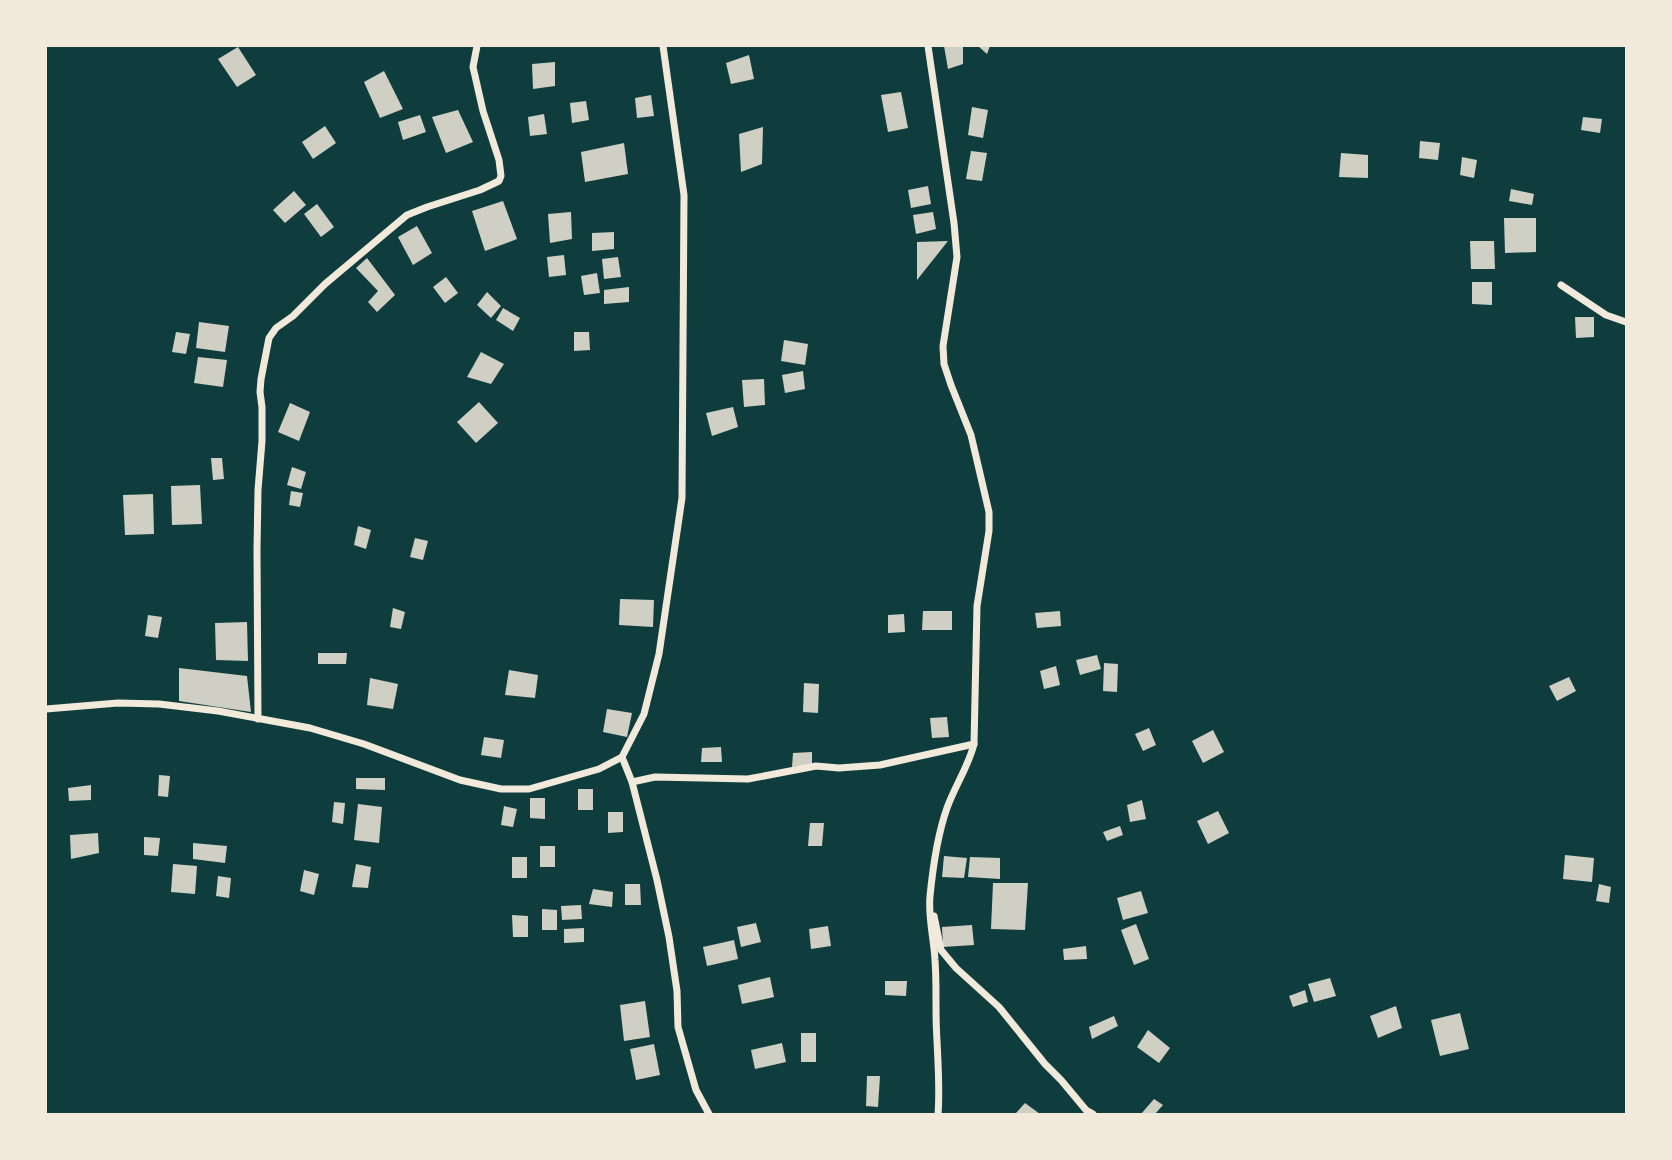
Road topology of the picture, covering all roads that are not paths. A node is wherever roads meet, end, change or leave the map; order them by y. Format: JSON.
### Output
{"nodes":[{"id":1,"x":477,"y":46,"type":"edge"},
{"id":2,"x":663,"y":46,"type":"edge"},
{"id":3,"x":928,"y":46,"type":"edge"},
{"id":4,"x":1561,"y":285,"type":"dead end"},
{"id":5,"x":1626,"y":322,"type":"edge"},
{"id":6,"x":46,"y":709,"type":"edge"},
{"id":7,"x":258,"y":719,"type":"junction"},
{"id":8,"x":974,"y":744,"type":"junction"},
{"id":9,"x":622,"y":757,"type":"junction"},
{"id":10,"x":632,"y":782,"type":"junction"},
{"id":11,"x":929,"y":899,"type":"junction"},
{"id":12,"x":709,"y":1115,"type":"edge"},
{"id":13,"x":938,"y":1115,"type":"edge"},
{"id":14,"x":1093,"y":1115,"type":"edge"}],
"edges":[{"from":1,"to":7,"type":"street"},
{"from":2,"to":9,"type":"street"},
{"from":3,"to":8,"type":"street"},
{"from":4,"to":5,"type":"street"},
{"from":6,"to":7,"type":"street"},
{"from":7,"to":9,"type":"street"},
{"from":8,"to":10,"type":"street"},
{"from":8,"to":11,"type":"street"},
{"from":9,"to":10,"type":"street"},
{"from":10,"to":12,"type":"street"},
{"from":11,"to":13,"type":"street"},
{"from":11,"to":14,"type":"street"}]}
